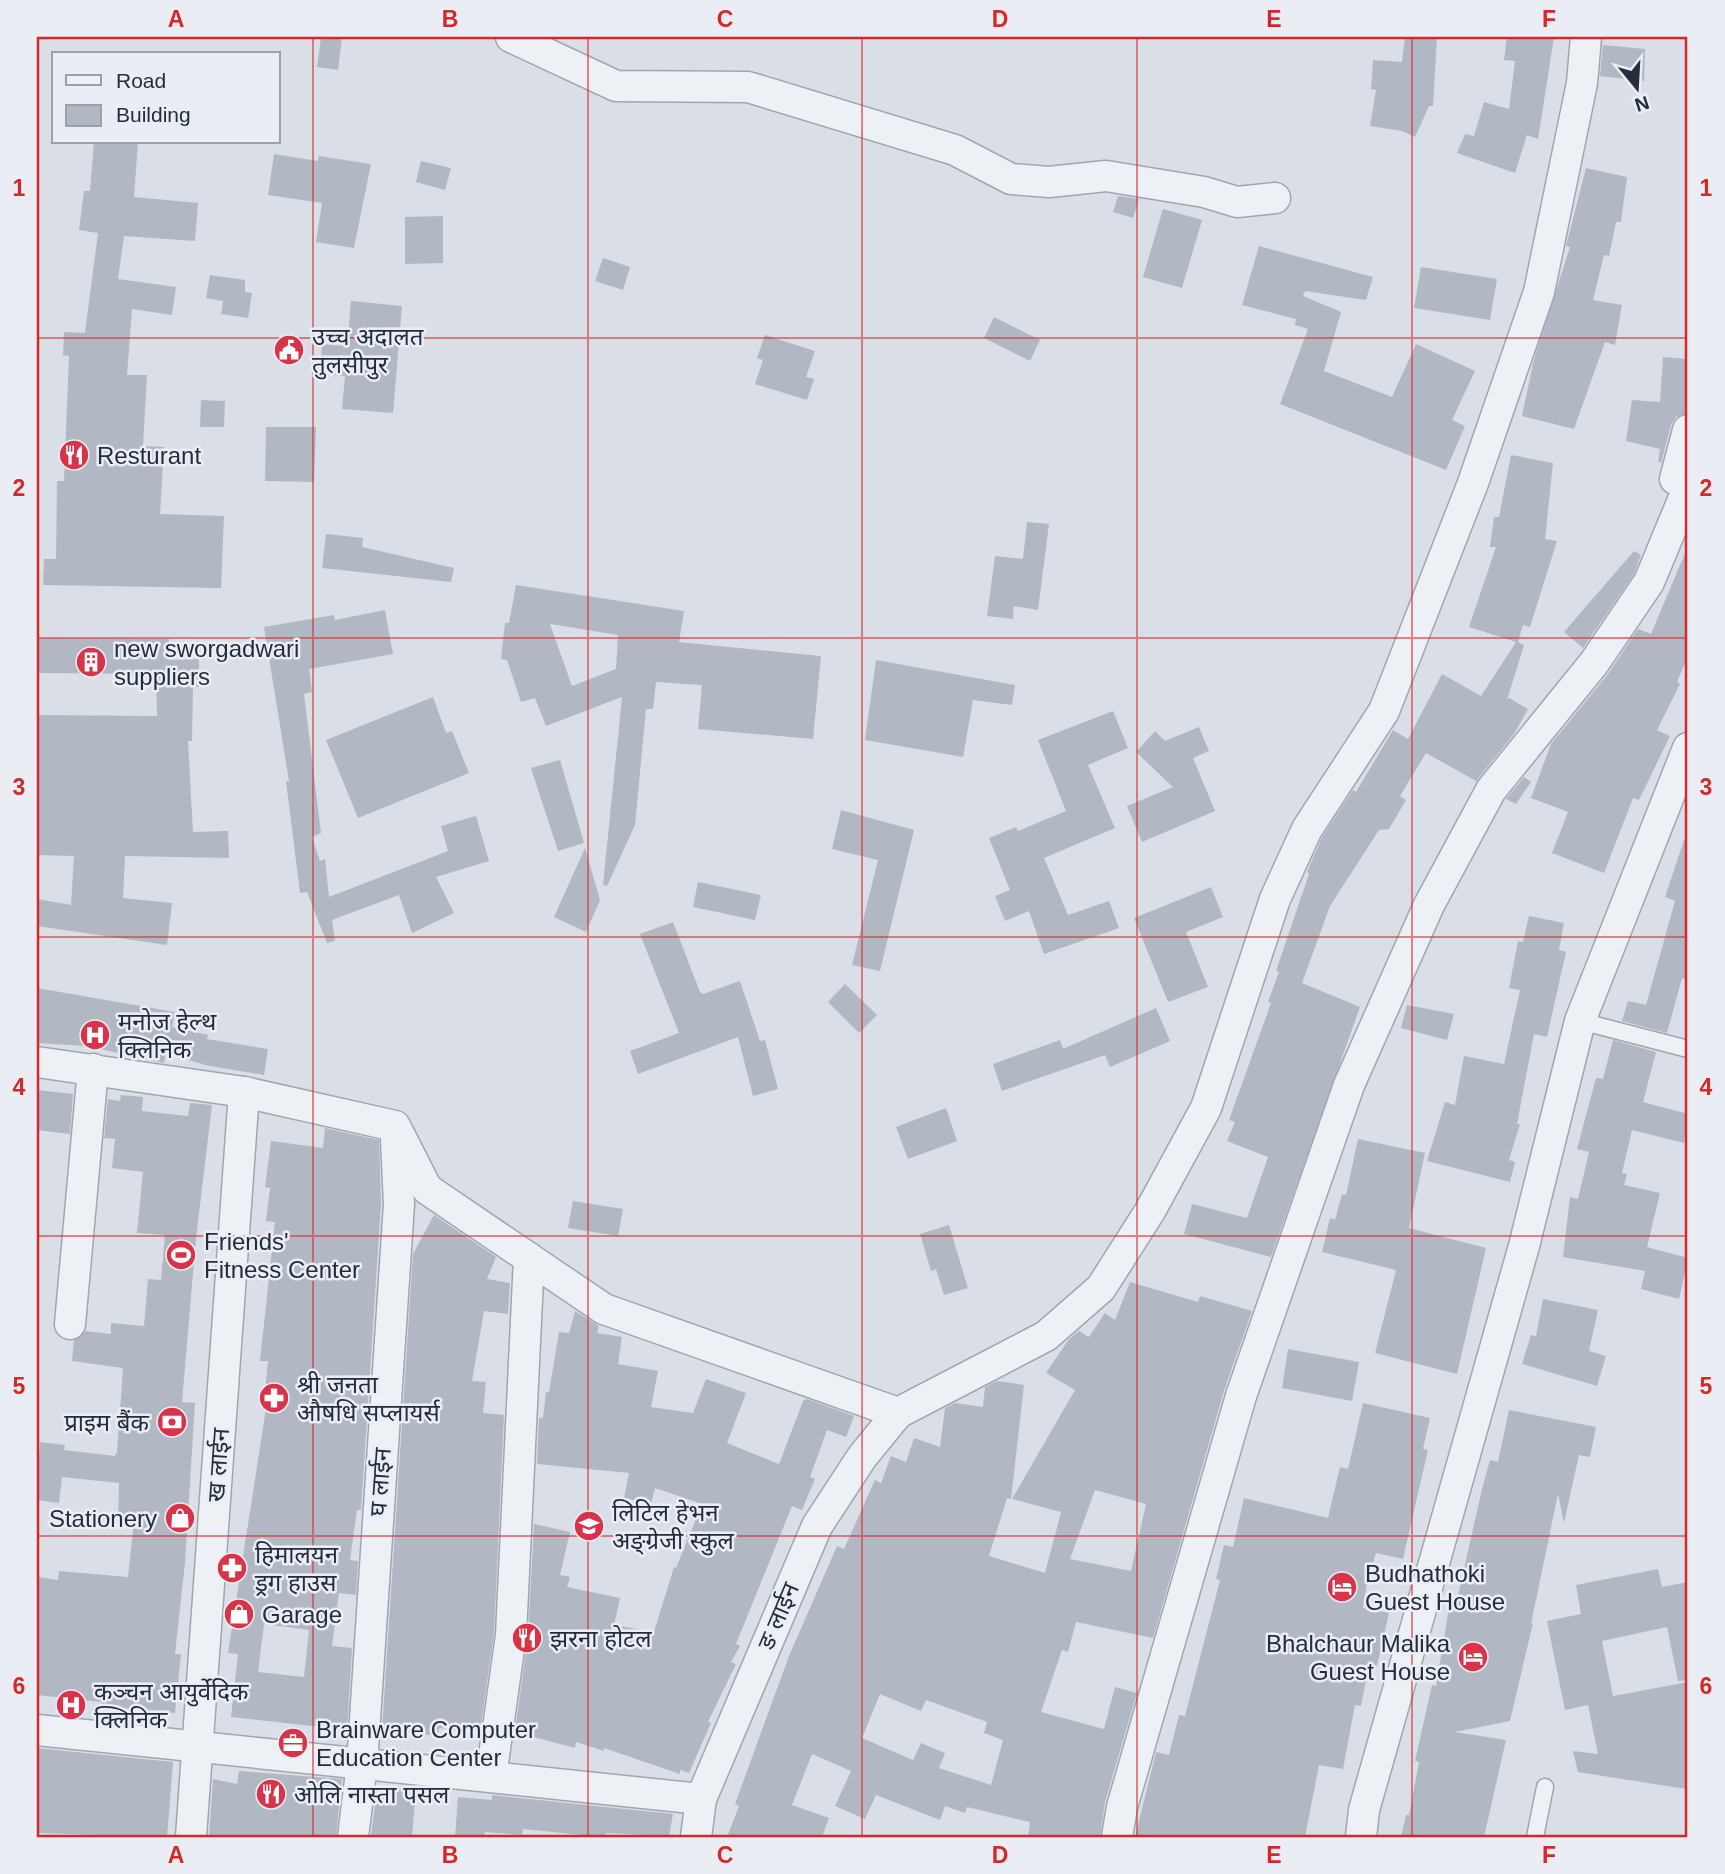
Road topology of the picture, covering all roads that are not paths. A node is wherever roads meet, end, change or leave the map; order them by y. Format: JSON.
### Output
{"nodes":[{"id":1,"x":511,"y":37,"type":"edge"},
{"id":2,"x":1586,"y":37,"type":"edge"},
{"id":3,"x":1275,"y":198,"type":"dead end"},
{"id":4,"x":1688,"y":430,"type":"edge"},
{"id":5,"x":1688,"y":486,"type":"edge"},
{"id":6,"x":1688,"y":748,"type":"edge"},
{"id":7,"x":1580,"y":1021,"type":"junction"},
{"id":8,"x":1688,"y":1049,"type":"edge"},
{"id":9,"x":37,"y":1062,"type":"edge"},
{"id":10,"x":93,"y":1069,"type":"junction"},
{"id":11,"x":244,"y":1092,"type":"junction"},
{"id":12,"x":395,"y":1126,"type":"junction"},
{"id":13,"x":528,"y":1258,"type":"junction"},
{"id":14,"x":70,"y":1325,"type":"dead end"},
{"id":15,"x":898,"y":1413,"type":"junction"},
{"id":16,"x":37,"y":1730,"type":"edge"},
{"id":17,"x":198,"y":1747,"type":"junction"},
{"id":18,"x":362,"y":1764,"type":"junction"},
{"id":19,"x":491,"y":1777,"type":"junction"},
{"id":20,"x":1545,"y":1787,"type":"dead end"},
{"id":21,"x":701,"y":1799,"type":"junction"},
{"id":22,"x":191,"y":1837,"type":"edge"},
{"id":23,"x":353,"y":1837,"type":"edge"},
{"id":24,"x":695,"y":1837,"type":"edge"},
{"id":25,"x":1117,"y":1837,"type":"edge"},
{"id":26,"x":1361,"y":1837,"type":"edge"},
{"id":27,"x":1535,"y":1837,"type":"edge"}],
"edges":[{"from":1,"to":3,"type":"street"},
{"from":2,"to":15,"type":"street"},
{"from":4,"to":5,"type":"street"},
{"from":5,"to":25,"type":"street"},
{"from":6,"to":7,"type":"street"},
{"from":7,"to":8,"type":"lane"},
{"from":7,"to":26,"type":"street"},
{"from":9,"to":10,"type":"street"},
{"from":10,"to":11,"type":"street"},
{"from":10,"to":14,"type":"street"},
{"from":11,"to":12,"type":"street"},
{"from":11,"to":17,"type":"street","name":"ख लाईन"},
{"from":12,"to":13,"type":"street"},
{"from":12,"to":18,"type":"street","name":"घ लाईन"},
{"from":13,"to":15,"type":"street"},
{"from":13,"to":19,"type":"street"},
{"from":15,"to":21,"type":"street","name":"ङ लाईन"},
{"from":16,"to":17,"type":"street"},
{"from":17,"to":18,"type":"street"},
{"from":17,"to":22,"type":"street","name":"ख लाईन"},
{"from":18,"to":19,"type":"street"},
{"from":18,"to":23,"type":"street","name":"घ लाईन"},
{"from":19,"to":21,"type":"street"},
{"from":20,"to":27,"type":"lane"},
{"from":21,"to":24,"type":"street","name":"ङ लाईन"}]}
